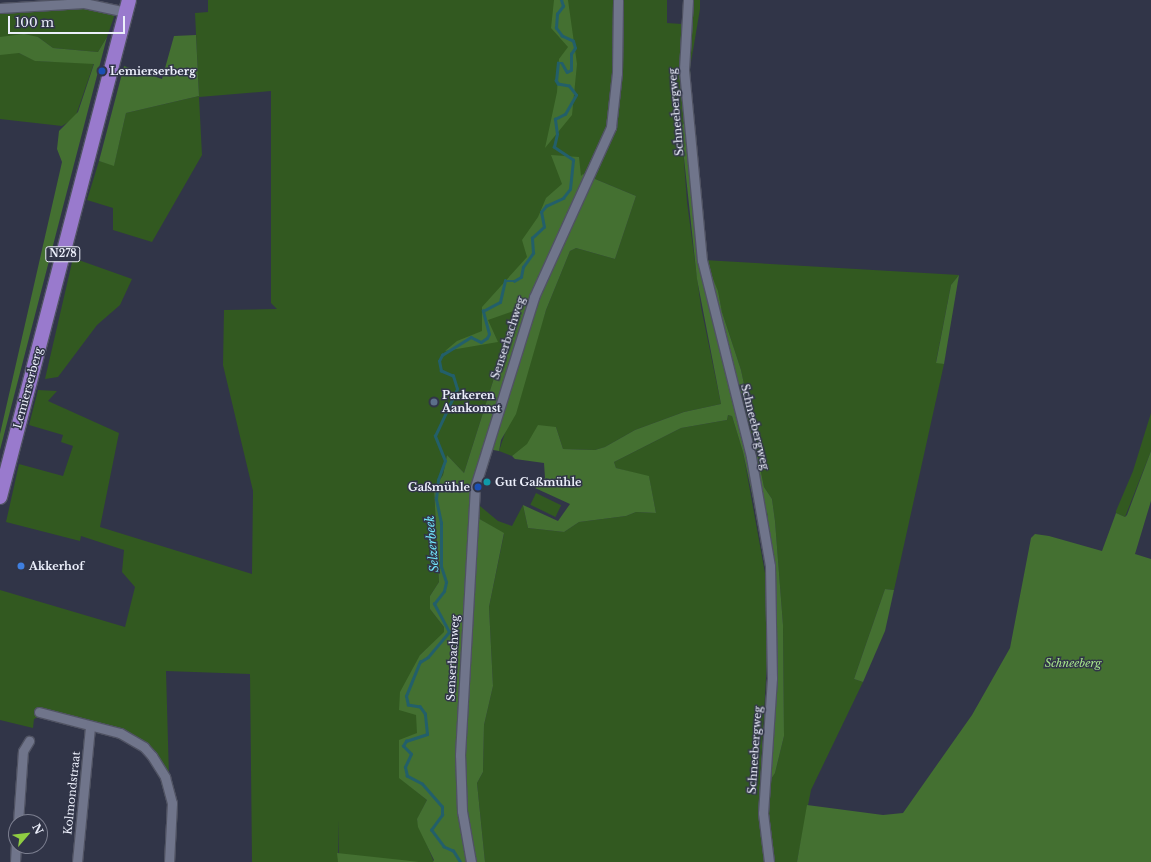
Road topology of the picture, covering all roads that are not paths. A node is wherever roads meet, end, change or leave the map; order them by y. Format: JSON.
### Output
{"nodes":[{"id":1,"x":618,"y":0,"type":"edge"},
{"id":2,"x":688,"y":0,"type":"edge"},
{"id":3,"x":127,"y":6,"type":"edge"},
{"id":4,"x":0,"y":8,"type":"edge"},
{"id":5,"x":0,"y":497,"type":"edge"},
{"id":6,"x":39,"y":712,"type":"dead end"},
{"id":7,"x":90,"y":726,"type":"junction"},
{"id":8,"x":29,"y":740,"type":"dead end"},
{"id":9,"x":19,"y":814,"type":"edge"},
{"id":10,"x":77,"y":862,"type":"edge"},
{"id":11,"x":169,"y":862,"type":"edge"},
{"id":12,"x":471,"y":862,"type":"edge"},
{"id":13,"x":769,"y":862,"type":"edge"}],
"edges":[{"from":1,"to":12,"type":"street","name":"Senserbachweg"},
{"from":2,"to":13,"type":"street","name":"Schneebergweg"},
{"from":3,"to":4,"type":"street"},
{"from":3,"to":5,"type":"main road","name":"Lemierserberg","number":"N278"},
{"from":6,"to":7,"type":"street"},
{"from":7,"to":10,"type":"street","name":"Kolmondstraat"},
{"from":7,"to":11,"type":"street"},
{"from":8,"to":9,"type":"street"}]}
